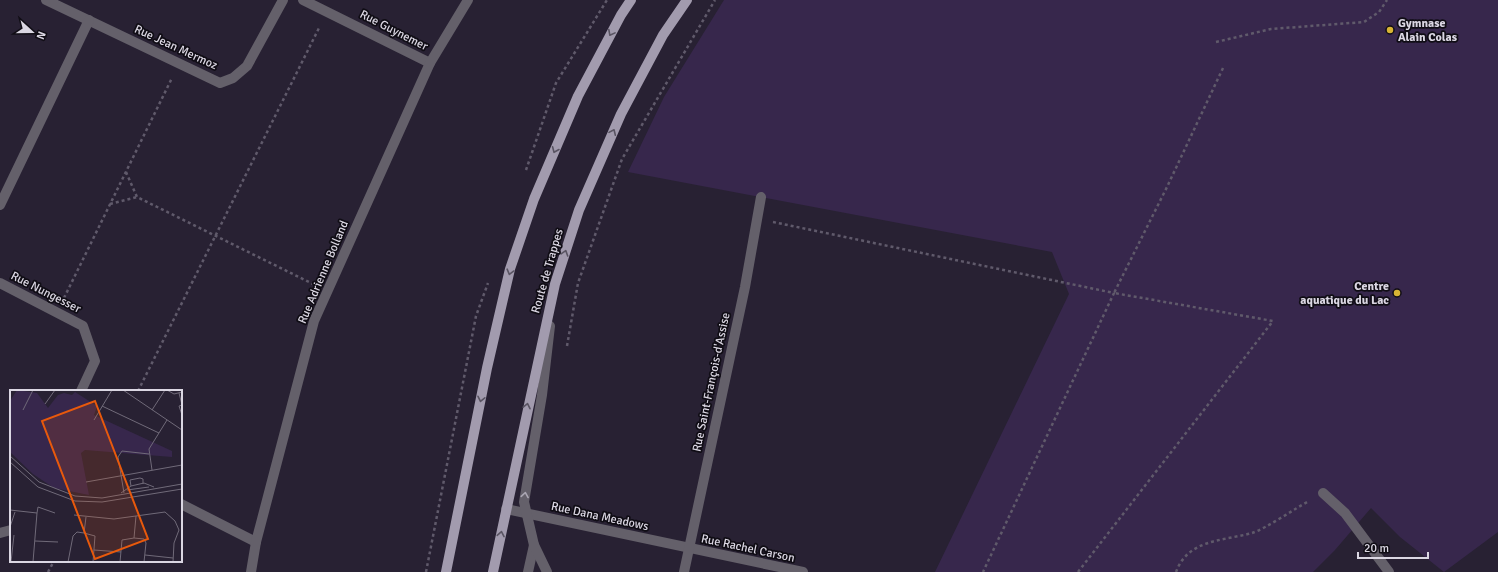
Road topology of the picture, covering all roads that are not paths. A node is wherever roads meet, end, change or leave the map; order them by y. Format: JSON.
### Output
{"nodes":[{"id":1,"x":46,"y":0,"type":"edge"},
{"id":2,"x":283,"y":0,"type":"edge"},
{"id":3,"x":303,"y":0,"type":"edge"},
{"id":4,"x":468,"y":0,"type":"edge"},
{"id":5,"x":631,"y":0,"type":"edge"},
{"id":6,"x":687,"y":0,"type":"edge"},
{"id":7,"x":89,"y":20,"type":"junction"},
{"id":8,"x":430,"y":63,"type":"junction"},
{"id":9,"x":761,"y":197,"type":"dead end"},
{"id":10,"x":0,"y":205,"type":"edge"},
{"id":11,"x":0,"y":283,"type":"edge"},
{"id":12,"x":554,"y":284,"type":"junction"},
{"id":13,"x":81,"y":390,"type":"edge"},
{"id":14,"x":1323,"y":493,"type":"road end"},
{"id":15,"x":182,"y":505,"type":"edge"},
{"id":16,"x":506,"y":509,"type":"junction"},
{"id":17,"x":526,"y":513,"type":"junction"},
{"id":18,"x":10,"y":530,"type":"edge"},
{"id":19,"x":0,"y":533,"type":"edge"},
{"id":20,"x":256,"y":542,"type":"junction"},
{"id":21,"x":534,"y":545,"type":"junction"},
{"id":22,"x":688,"y":548,"type":"junction"},
{"id":23,"x":251,"y":572,"type":"edge"},
{"id":24,"x":446,"y":572,"type":"edge"},
{"id":25,"x":493,"y":572,"type":"edge"},
{"id":26,"x":528,"y":572,"type":"edge"},
{"id":27,"x":547,"y":572,"type":"edge"},
{"id":28,"x":684,"y":572,"type":"edge"},
{"id":29,"x":803,"y":572,"type":"edge"},
{"id":30,"x":1389,"y":572,"type":"edge"}],
"edges":[{"from":1,"to":7,"type":"street","name":"Rue Jean Mermoz"},
{"from":2,"to":7,"type":"street","name":"Rue Jean Mermoz"},
{"from":3,"to":8,"type":"street","name":"Rue Guynemer"},
{"from":4,"to":8,"type":"street","name":"Rue Adrienne Bolland"},
{"from":5,"to":24,"type":"main road","one_way":true},
{"from":12,"to":6,"type":"main road","name":"Route de Trappes","one_way":true},
{"from":7,"to":10,"type":"street"},
{"from":8,"to":20,"type":"street","name":"Rue Adrienne Bolland"},
{"from":9,"to":22,"type":"street","name":"Rue Saint-François-d'Assise"},
{"from":11,"to":13,"type":"street","name":"Rue Nungesser"},
{"from":16,"to":12,"type":"main road","name":"Route de Trappes","one_way":true},
{"from":17,"to":12,"type":"street","one_way":true},
{"from":14,"to":30,"type":"street"},
{"from":15,"to":20,"type":"street"},
{"from":16,"to":17,"type":"street","name":"Rue Dana Meadows"},
{"from":25,"to":16,"type":"main road","name":"Route de Trappes","one_way":true},
{"from":17,"to":21,"type":"street"},
{"from":17,"to":22,"type":"street","name":"Rue Dana Meadows"},
{"from":18,"to":19,"type":"street"},
{"from":20,"to":23,"type":"street","name":"Rue Adrienne Bolland"},
{"from":21,"to":26,"type":"street"},
{"from":21,"to":27,"type":"street"},
{"from":22,"to":28,"type":"street","name":"Rue Saint-François-d'Assise"},
{"from":22,"to":29,"type":"street","name":"Rue Rachel Carson"}]}
